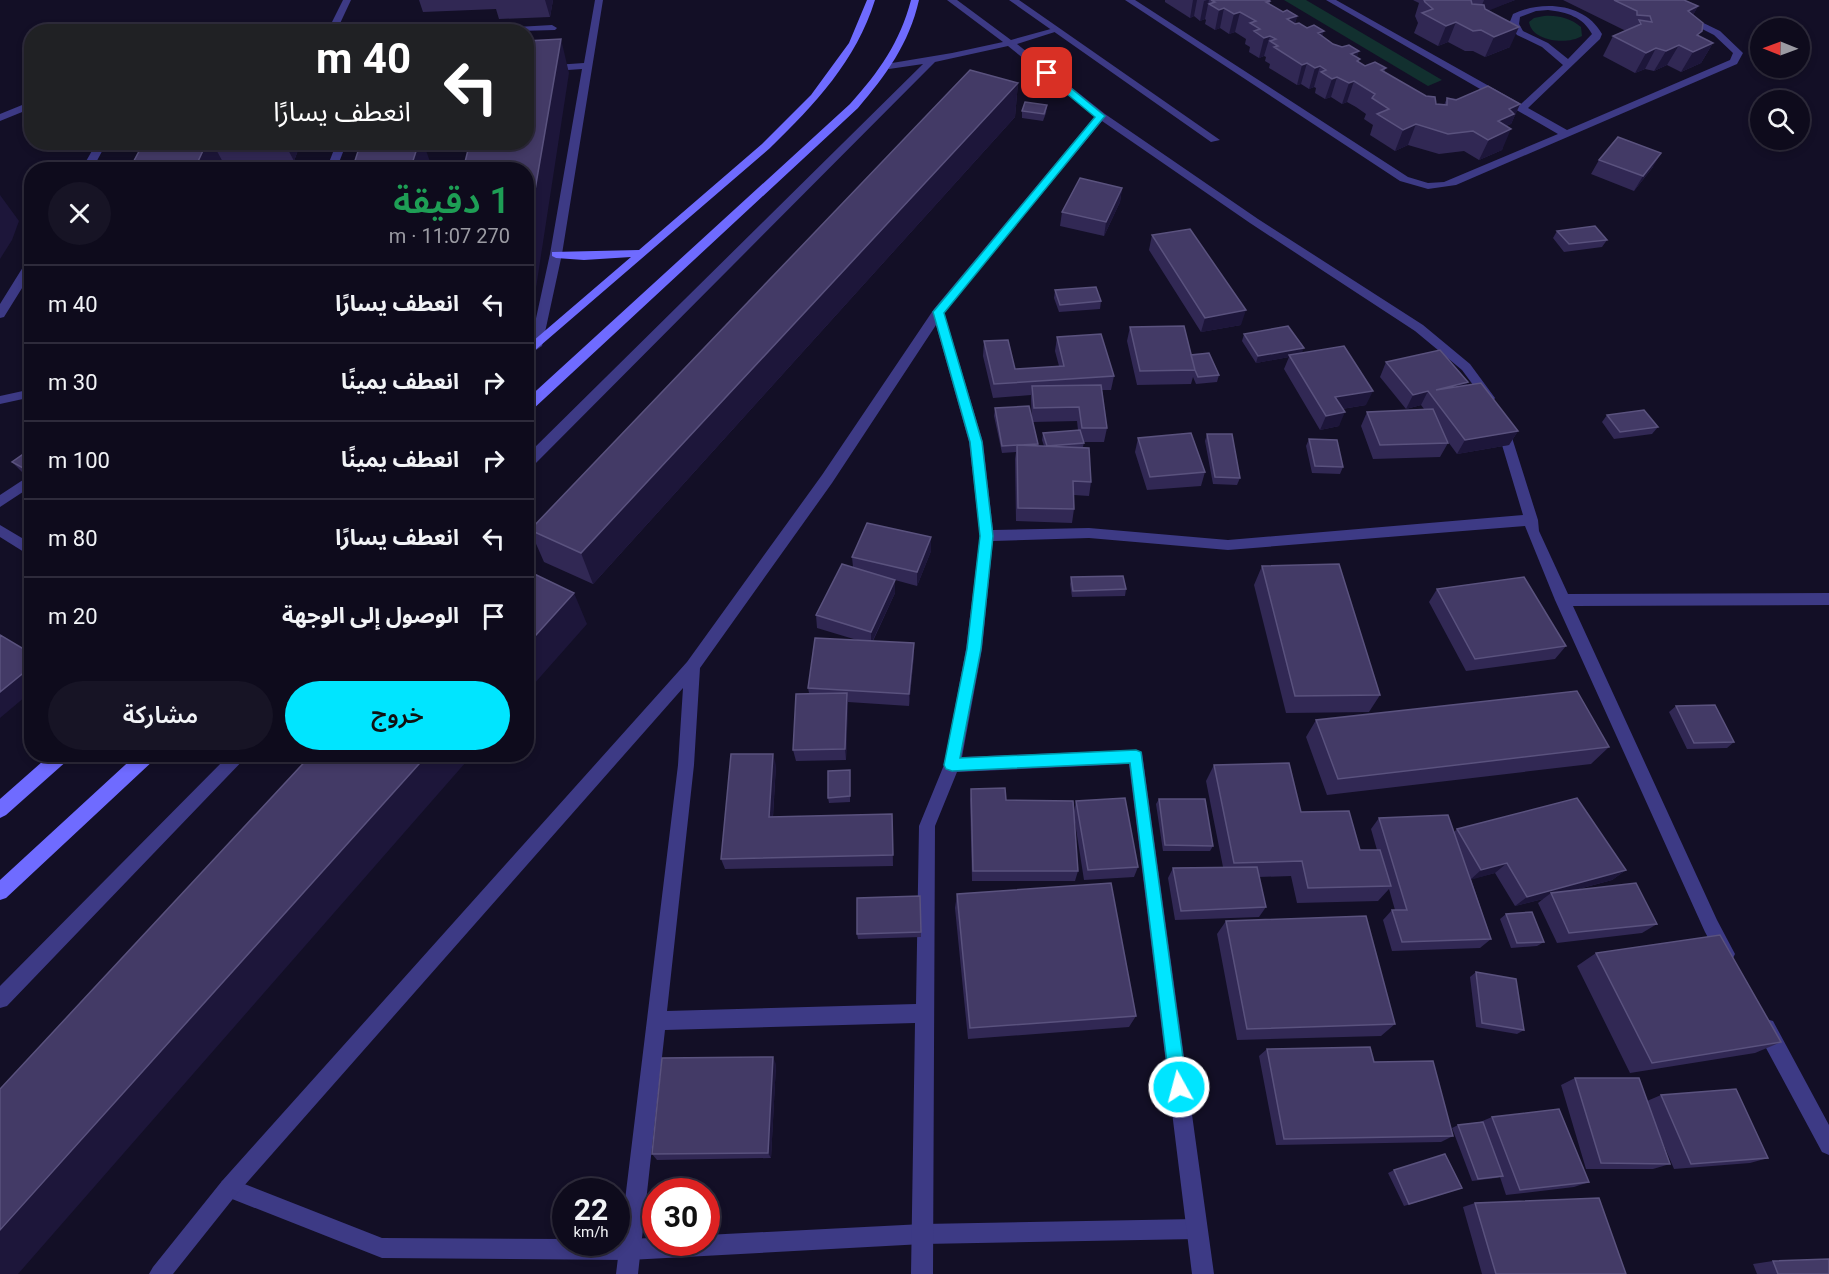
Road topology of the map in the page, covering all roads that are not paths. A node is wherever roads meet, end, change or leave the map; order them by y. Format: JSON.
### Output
{"nodes":[{"id":1,"x":347,"y":0,"type":"edge"},
{"id":2,"x":599,"y":0,"type":"edge"},
{"id":3,"x":871,"y":0,"type":"edge"},
{"id":4,"x":915,"y":0,"type":"edge"},
{"id":5,"x":951,"y":0,"type":"edge"},
{"id":6,"x":1013,"y":0,"type":"edge"},
{"id":7,"x":1129,"y":0,"type":"edge"},
{"id":8,"x":1330,"y":0,"type":"edge"},
{"id":9,"x":1649,"y":0,"type":"edge"},
{"id":10,"x":335,"y":24,"type":"edge"},
{"id":11,"x":552,"y":28,"type":"dead end"},
{"id":12,"x":534,"y":29,"type":"edge"},
{"id":13,"x":1055,"y":29,"type":"junction"},
{"id":14,"x":1011,"y":44,"type":"junction"},
{"id":15,"x":931,"y":61,"type":"junction"},
{"id":16,"x":1569,"y":64,"type":"junction"},
{"id":17,"x":588,"y":66,"type":"junction"},
{"id":18,"x":889,"y":66,"type":"junction"},
{"id":19,"x":534,"y":69,"type":"edge"},
{"id":20,"x":24,"y":108,"type":"edge"},
{"id":21,"x":1522,"y":109,"type":"junction"},
{"id":22,"x":1101,"y":116,"type":"junction"},
{"id":23,"x":0,"y":118,"type":"edge"},
{"id":24,"x":1566,"y":134,"type":"junction"},
{"id":25,"x":1215,"y":140,"type":"dead end"},
{"id":26,"x":643,"y":253,"type":"junction"},
{"id":27,"x":556,"y":254,"type":"junction"},
{"id":28,"x":24,"y":275,"type":"edge"},
{"id":29,"x":938,"y":312,"type":"junction"},
{"id":30,"x":0,"y":314,"type":"edge"},
{"id":31,"x":536,"y":346,"type":"joint"},
{"id":32,"x":24,"y":395,"type":"edge"},
{"id":33,"x":0,"y":400,"type":"edge"},
{"id":34,"x":534,"y":401,"type":"edge"},
{"id":35,"x":534,"y":457,"type":"edge"},
{"id":36,"x":24,"y":485,"type":"edge"},
{"id":37,"x":0,"y":502,"type":"edge"},
{"id":38,"x":1531,"y":520,"type":"junction"},
{"id":39,"x":0,"y":530,"type":"edge"},
{"id":40,"x":987,"y":536,"type":"junction"},
{"id":41,"x":24,"y":546,"type":"edge"},
{"id":42,"x":1829,"y":599,"type":"edge"},
{"id":43,"x":1562,"y":600,"type":"junction"},
{"id":44,"x":692,"y":667,"type":"junction"},
{"id":45,"x":54,"y":762,"type":"edge"},
{"id":46,"x":141,"y":762,"type":"edge"},
{"id":47,"x":233,"y":762,"type":"edge"},
{"id":48,"x":952,"y":765,"type":"junction"},
{"id":49,"x":0,"y":810,"type":"edge"},
{"id":50,"x":0,"y":892,"type":"edge"},
{"id":51,"x":1733,"y":968,"type":"edge"},
{"id":52,"x":0,"y":999,"type":"edge"},
{"id":53,"x":925,"y":1013,"type":"junction"},
{"id":54,"x":1762,"y":1020,"type":"edge"},
{"id":55,"x":656,"y":1021,"type":"junction"},
{"id":56,"x":1829,"y":1145,"type":"edge"},
{"id":57,"x":229,"y":1188,"type":"junction"},
{"id":58,"x":1197,"y":1229,"type":"junction"},
{"id":59,"x":923,"y":1234,"type":"junction"},
{"id":60,"x":630,"y":1242,"type":"edge"},
{"id":61,"x":552,"y":1249,"type":"edge"},
{"id":62,"x":630,"y":1250,"type":"edge"},
{"id":63,"x":628,"y":1256,"type":"edge"},
{"id":64,"x":160,"y":1274,"type":"edge"},
{"id":65,"x":627,"y":1274,"type":"edge"},
{"id":66,"x":922,"y":1274,"type":"edge"},
{"id":67,"x":1203,"y":1274,"type":"edge"}],
"edges":[{"from":1,"to":10,"type":"street"},
{"from":2,"to":17,"type":"street"},
{"from":3,"to":26,"type":"main road"},
{"from":4,"to":18,"type":"main road"},
{"from":5,"to":14,"type":"street"},
{"from":6,"to":13,"type":"street"},
{"from":7,"to":24,"type":"street"},
{"from":8,"to":21,"type":"street"},
{"from":9,"to":24,"type":"street"},
{"from":11,"to":12,"type":"street"},
{"from":13,"to":14,"type":"street"},
{"from":13,"to":25,"type":"street"},
{"from":14,"to":15,"type":"street"},
{"from":14,"to":22,"type":"street"},
{"from":15,"to":18,"type":"street"},
{"from":15,"to":35,"type":"street"},
{"from":16,"to":16,"type":"street"},
{"from":16,"to":21,"type":"street"},
{"from":17,"to":19,"type":"street"},
{"from":17,"to":27,"type":"street"},
{"from":18,"to":34,"type":"main road"},
{"from":20,"to":23,"type":"street"},
{"from":21,"to":24,"type":"street"},
{"from":22,"to":29,"type":"street"},
{"from":22,"to":38,"type":"street"},
{"from":26,"to":27,"type":"main road"},
{"from":26,"to":31,"type":"main road"},
{"from":27,"to":31,"type":"street"},
{"from":28,"to":30,"type":"street"},
{"from":29,"to":40,"type":"street"},
{"from":29,"to":44,"type":"street"},
{"from":32,"to":33,"type":"street"},
{"from":36,"to":37,"type":"street"},
{"from":38,"to":40,"type":"street"},
{"from":38,"to":43,"type":"street"},
{"from":39,"to":41,"type":"street"},
{"from":40,"to":48,"type":"street"},
{"from":42,"to":43,"type":"street"},
{"from":43,"to":51,"type":"street"},
{"from":44,"to":55,"type":"street"},
{"from":44,"to":57,"type":"street"},
{"from":45,"to":49,"type":"main road"},
{"from":46,"to":50,"type":"main road"},
{"from":47,"to":52,"type":"street"},
{"from":48,"to":53,"type":"street"},
{"from":48,"to":58,"type":"street"},
{"from":53,"to":55,"type":"street"},
{"from":53,"to":59,"type":"street"},
{"from":54,"to":56,"type":"street"},
{"from":55,"to":60,"type":"street"},
{"from":57,"to":61,"type":"street"},
{"from":57,"to":64,"type":"street"},
{"from":58,"to":59,"type":"street"},
{"from":58,"to":67,"type":"street"},
{"from":59,"to":62,"type":"street"},
{"from":59,"to":66,"type":"street"},
{"from":63,"to":65,"type":"street"}]}
